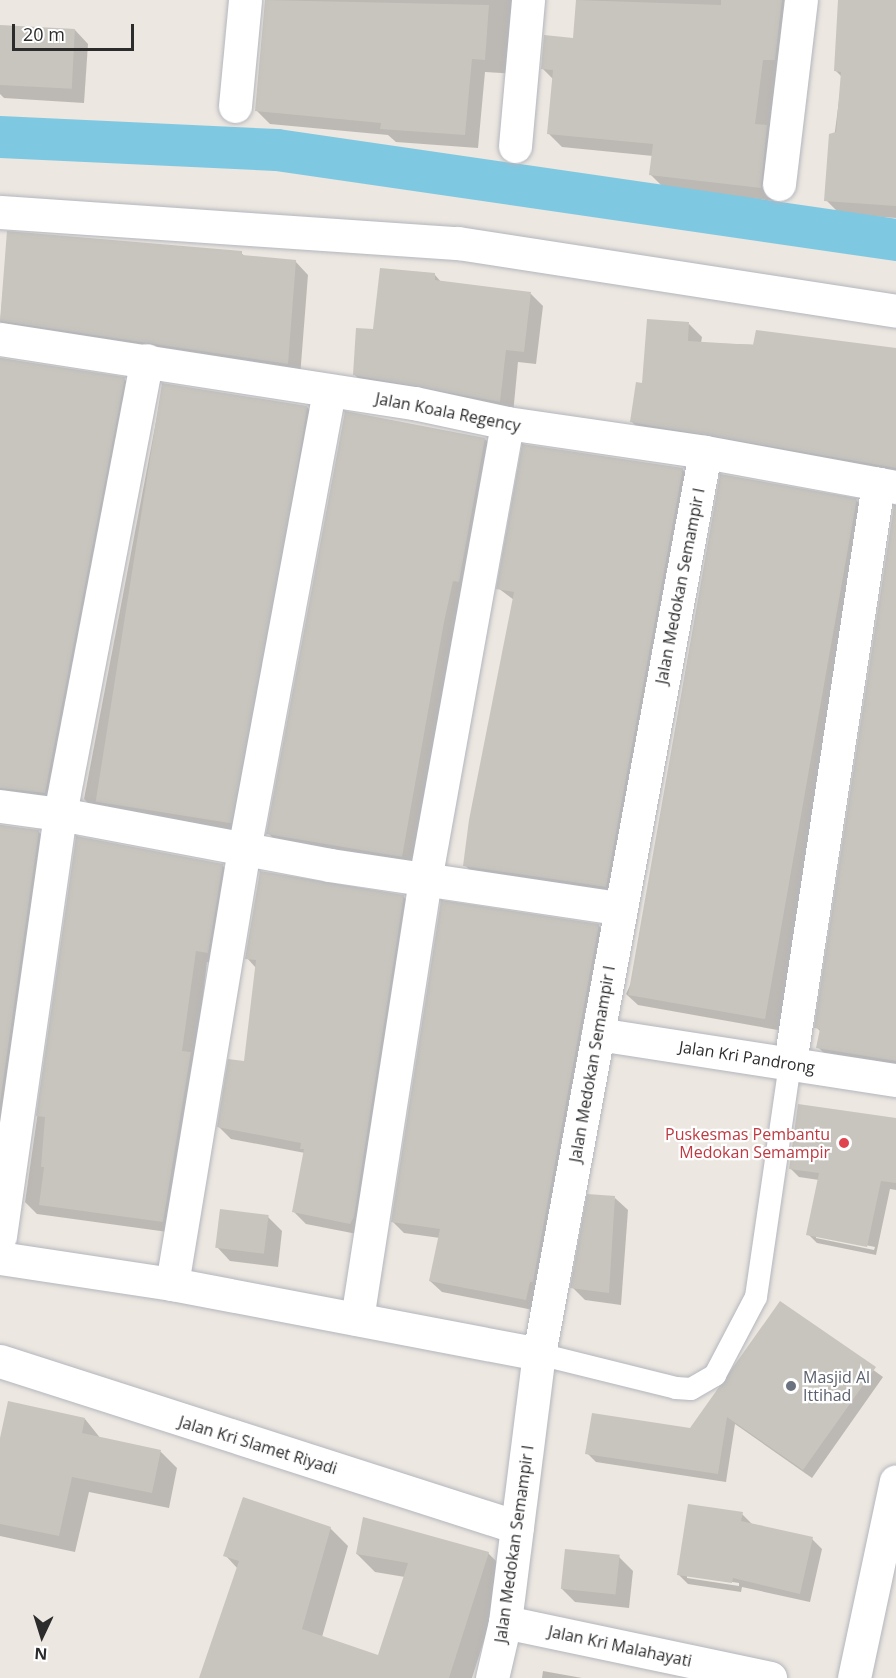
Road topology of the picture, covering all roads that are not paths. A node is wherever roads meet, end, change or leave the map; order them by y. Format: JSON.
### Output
{"nodes":[{"id":1,"x":245,"y":0,"type":"edge"},
{"id":2,"x":528,"y":0,"type":"edge"},
{"id":3,"x":801,"y":0,"type":"edge"},
{"id":4,"x":235,"y":106,"type":"dead end"},
{"id":5,"x":515,"y":146,"type":"dead end"},
{"id":6,"x":779,"y":184,"type":"dead end"},
{"id":7,"x":0,"y":212,"type":"edge"},
{"id":8,"x":896,"y":311,"type":"edge"},
{"id":9,"x":0,"y":339,"type":"edge"},
{"id":10,"x":147,"y":360,"type":"junction"},
{"id":11,"x":329,"y":392,"type":"junction"},
{"id":12,"x":507,"y":423,"type":"junction"},
{"id":13,"x":705,"y":452,"type":"junction"},
{"id":14,"x":887,"y":485,"type":"edge"},
{"id":15,"x":0,"y":806,"type":"edge"},
{"id":16,"x":60,"y":814,"type":"junction"},
{"id":17,"x":244,"y":850,"type":"junction"},
{"id":18,"x":425,"y":880,"type":"junction"},
{"id":19,"x":620,"y":908,"type":"junction"},
{"id":20,"x":598,"y":1034,"type":"junction"},
{"id":21,"x":790,"y":1063,"type":"junction"},
{"id":22,"x":896,"y":1080,"type":"edge"},
{"id":23,"x":0,"y":1236,"type":"edge"},
{"id":24,"x":0,"y":1258,"type":"edge"},
{"id":25,"x":172,"y":1284,"type":"junction"},
{"id":26,"x":357,"y":1319,"type":"junction"},
{"id":27,"x":539,"y":1354,"type":"junction"},
{"id":28,"x":0,"y":1360,"type":"edge"},
{"id":29,"x":896,"y":1481,"type":"edge"},
{"id":30,"x":517,"y":1527,"type":"junction"},
{"id":31,"x":505,"y":1622,"type":"junction"},
{"id":32,"x":492,"y":1678,"type":"edge"},
{"id":33,"x":770,"y":1678,"type":"edge"},
{"id":34,"x":854,"y":1678,"type":"edge"}],
"edges":[{"from":1,"to":4,"type":"street"},
{"from":2,"to":5,"type":"street"},
{"from":3,"to":6,"type":"street"},
{"from":7,"to":8,"type":"street"},
{"from":9,"to":10,"type":"street","name":"Jalan Koala Regency"},
{"from":10,"to":11,"type":"street","name":"Jalan Koala Regency"},
{"from":10,"to":16,"type":"street"},
{"from":11,"to":12,"type":"street","name":"Jalan Koala Regency"},
{"from":11,"to":17,"type":"street"},
{"from":12,"to":13,"type":"street","name":"Jalan Koala Regency"},
{"from":12,"to":18,"type":"street"},
{"from":13,"to":14,"type":"street","name":"Jalan Koala Regency"},
{"from":13,"to":19,"type":"street","name":"Jalan Medokan Semampir I"},
{"from":14,"to":21,"type":"street"},
{"from":15,"to":16,"type":"street"},
{"from":16,"to":17,"type":"street"},
{"from":16,"to":23,"type":"street"},
{"from":17,"to":18,"type":"street"},
{"from":17,"to":25,"type":"street"},
{"from":18,"to":19,"type":"street"},
{"from":18,"to":26,"type":"street"},
{"from":19,"to":20,"type":"street","name":"Jalan Medokan Semampir I"},
{"from":20,"to":21,"type":"street","name":"Jalan Kri Pandrong"},
{"from":20,"to":27,"type":"street","name":"Jalan Medokan Semampir I"},
{"from":21,"to":22,"type":"street","name":"Jalan Kri Pandrong"},
{"from":21,"to":27,"type":"lane"},
{"from":24,"to":25,"type":"street"},
{"from":25,"to":26,"type":"street"},
{"from":26,"to":27,"type":"street"},
{"from":27,"to":30,"type":"street","name":"Jalan Medokan Semampir I"},
{"from":28,"to":30,"type":"street","name":"Jalan Kri Slamet Riyadi"},
{"from":29,"to":34,"type":"street"},
{"from":30,"to":31,"type":"street","name":"Jalan Medokan Semampir I"},
{"from":31,"to":32,"type":"street","name":"Jalan Medokan Semampir I"},
{"from":31,"to":33,"type":"street","name":"Jalan Kri Malahayati"}]}
